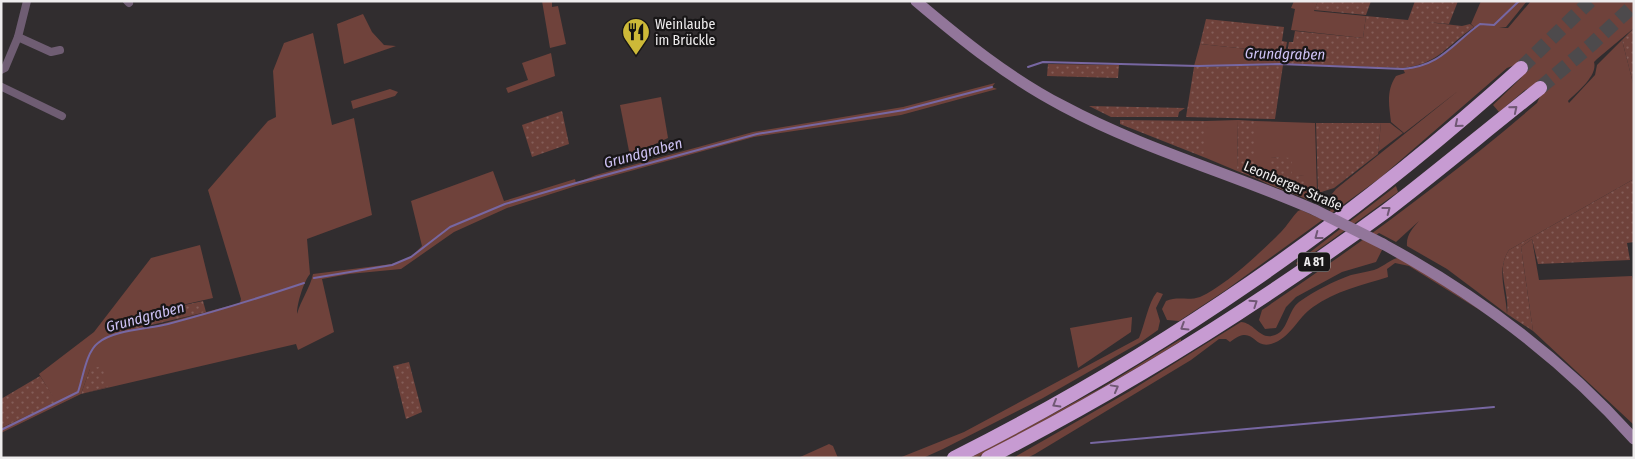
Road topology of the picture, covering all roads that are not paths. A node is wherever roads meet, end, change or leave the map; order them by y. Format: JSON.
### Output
{"nodes":[{"id":1,"x":27,"y":1,"type":"edge"},
{"id":2,"x":916,"y":1,"type":"edge"},
{"id":3,"x":18,"y":37,"type":"junction"},
{"id":4,"x":60,"y":50,"type":"dead end"},
{"id":5,"x":1521,"y":68,"type":"tunnel mouth"},
{"id":6,"x":1,"y":70,"type":"edge"},
{"id":7,"x":2,"y":87,"type":"edge"},
{"id":8,"x":1540,"y":88,"type":"tunnel mouth"},
{"id":9,"x":62,"y":116,"type":"dead end"},
{"id":10,"x":1634,"y":439,"type":"edge"},
{"id":11,"x":976,"y":446,"type":"junction"},
{"id":12,"x":942,"y":458,"type":"edge"},
{"id":13,"x":954,"y":458,"type":"edge"},
{"id":14,"x":988,"y":458,"type":"edge"}],
"edges":[{"from":1,"to":3,"type":"street"},
{"from":2,"to":10,"type":"main road","name":"Leonberger Straße","bridge":true},
{"from":3,"to":4,"type":"street"},
{"from":3,"to":6,"type":"street"},
{"from":5,"to":11,"type":"highway","number":"A 81","one_way":true},
{"from":7,"to":9,"type":"street"},
{"from":14,"to":8,"type":"highway","number":"A 81","one_way":true},
{"from":11,"to":12,"type":"highway"},
{"from":11,"to":13,"type":"highway","number":"A 81"}]}
